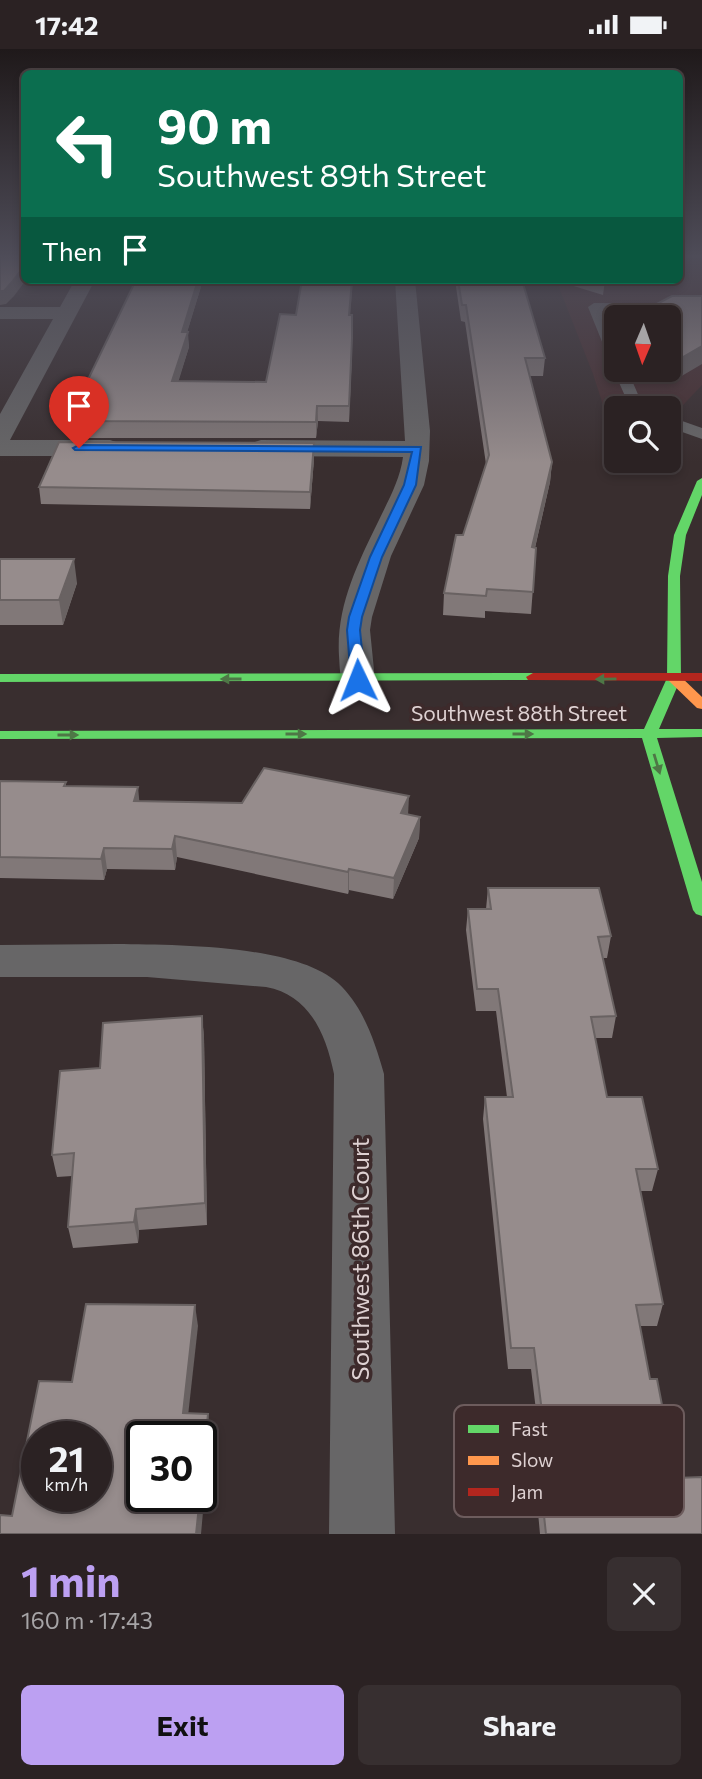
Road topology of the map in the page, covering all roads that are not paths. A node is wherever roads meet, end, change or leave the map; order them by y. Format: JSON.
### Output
{"nodes":[{"id":1,"x":62,"y":324,"type":"edge"},
{"id":2,"x":408,"y":324,"type":"edge"},
{"id":3,"x":681,"y":426,"type":"edge"},
{"id":4,"x":702,"y":433,"type":"edge"},
{"id":5,"x":0,"y":437,"type":"edge"},
{"id":6,"x":0,"y":448,"type":"edge"},
{"id":7,"x":136,"y":448,"type":"edge"},
{"id":8,"x":232,"y":448,"type":"edge"},
{"id":9,"x":418,"y":449,"type":"junction"},
{"id":10,"x":702,"y":481,"type":"edge"},
{"id":11,"x":702,"y":677,"type":"edge"},
{"id":12,"x":0,"y":678,"type":"edge"},
{"id":13,"x":674,"y":678,"type":"junction"},
{"id":14,"x":358,"y":680,"type":"junction"},
{"id":15,"x":702,"y":705,"type":"edge"},
{"id":16,"x":702,"y":733,"type":"edge"},
{"id":17,"x":0,"y":734,"type":"edge"},
{"id":18,"x":649,"y":735,"type":"junction"},
{"id":19,"x":702,"y":910,"type":"edge"},
{"id":20,"x":0,"y":961,"type":"edge"},
{"id":21,"x":362,"y":1534,"type":"edge"}],
"edges":[{"from":1,"to":5,"type":"street"},
{"from":2,"to":9,"type":"street"},
{"from":3,"to":4,"type":"lane"},
{"from":6,"to":7,"type":"street"},
{"from":8,"to":9,"type":"street"},
{"from":9,"to":14,"type":"street"},
{"from":10,"to":13,"type":"main road"},
{"from":11,"to":13,"type":"main road","name":"Southwest 88th Street"},
{"from":14,"to":12,"type":"main road","name":"Southwest 88th Street","one_way":true},
{"from":13,"to":14,"type":"main road","name":"Southwest 88th Street","one_way":true},
{"from":13,"to":15,"type":"main road"},
{"from":13,"to":18,"type":"main road"},
{"from":16,"to":18,"type":"main road","name":"Southwest 88th Street"},
{"from":17,"to":18,"type":"main road","name":"Southwest 88th Street","one_way":true},
{"from":18,"to":19,"type":"main road","one_way":true},
{"from":20,"to":21,"type":"street","name":"Southwest 86th Court"}]}
